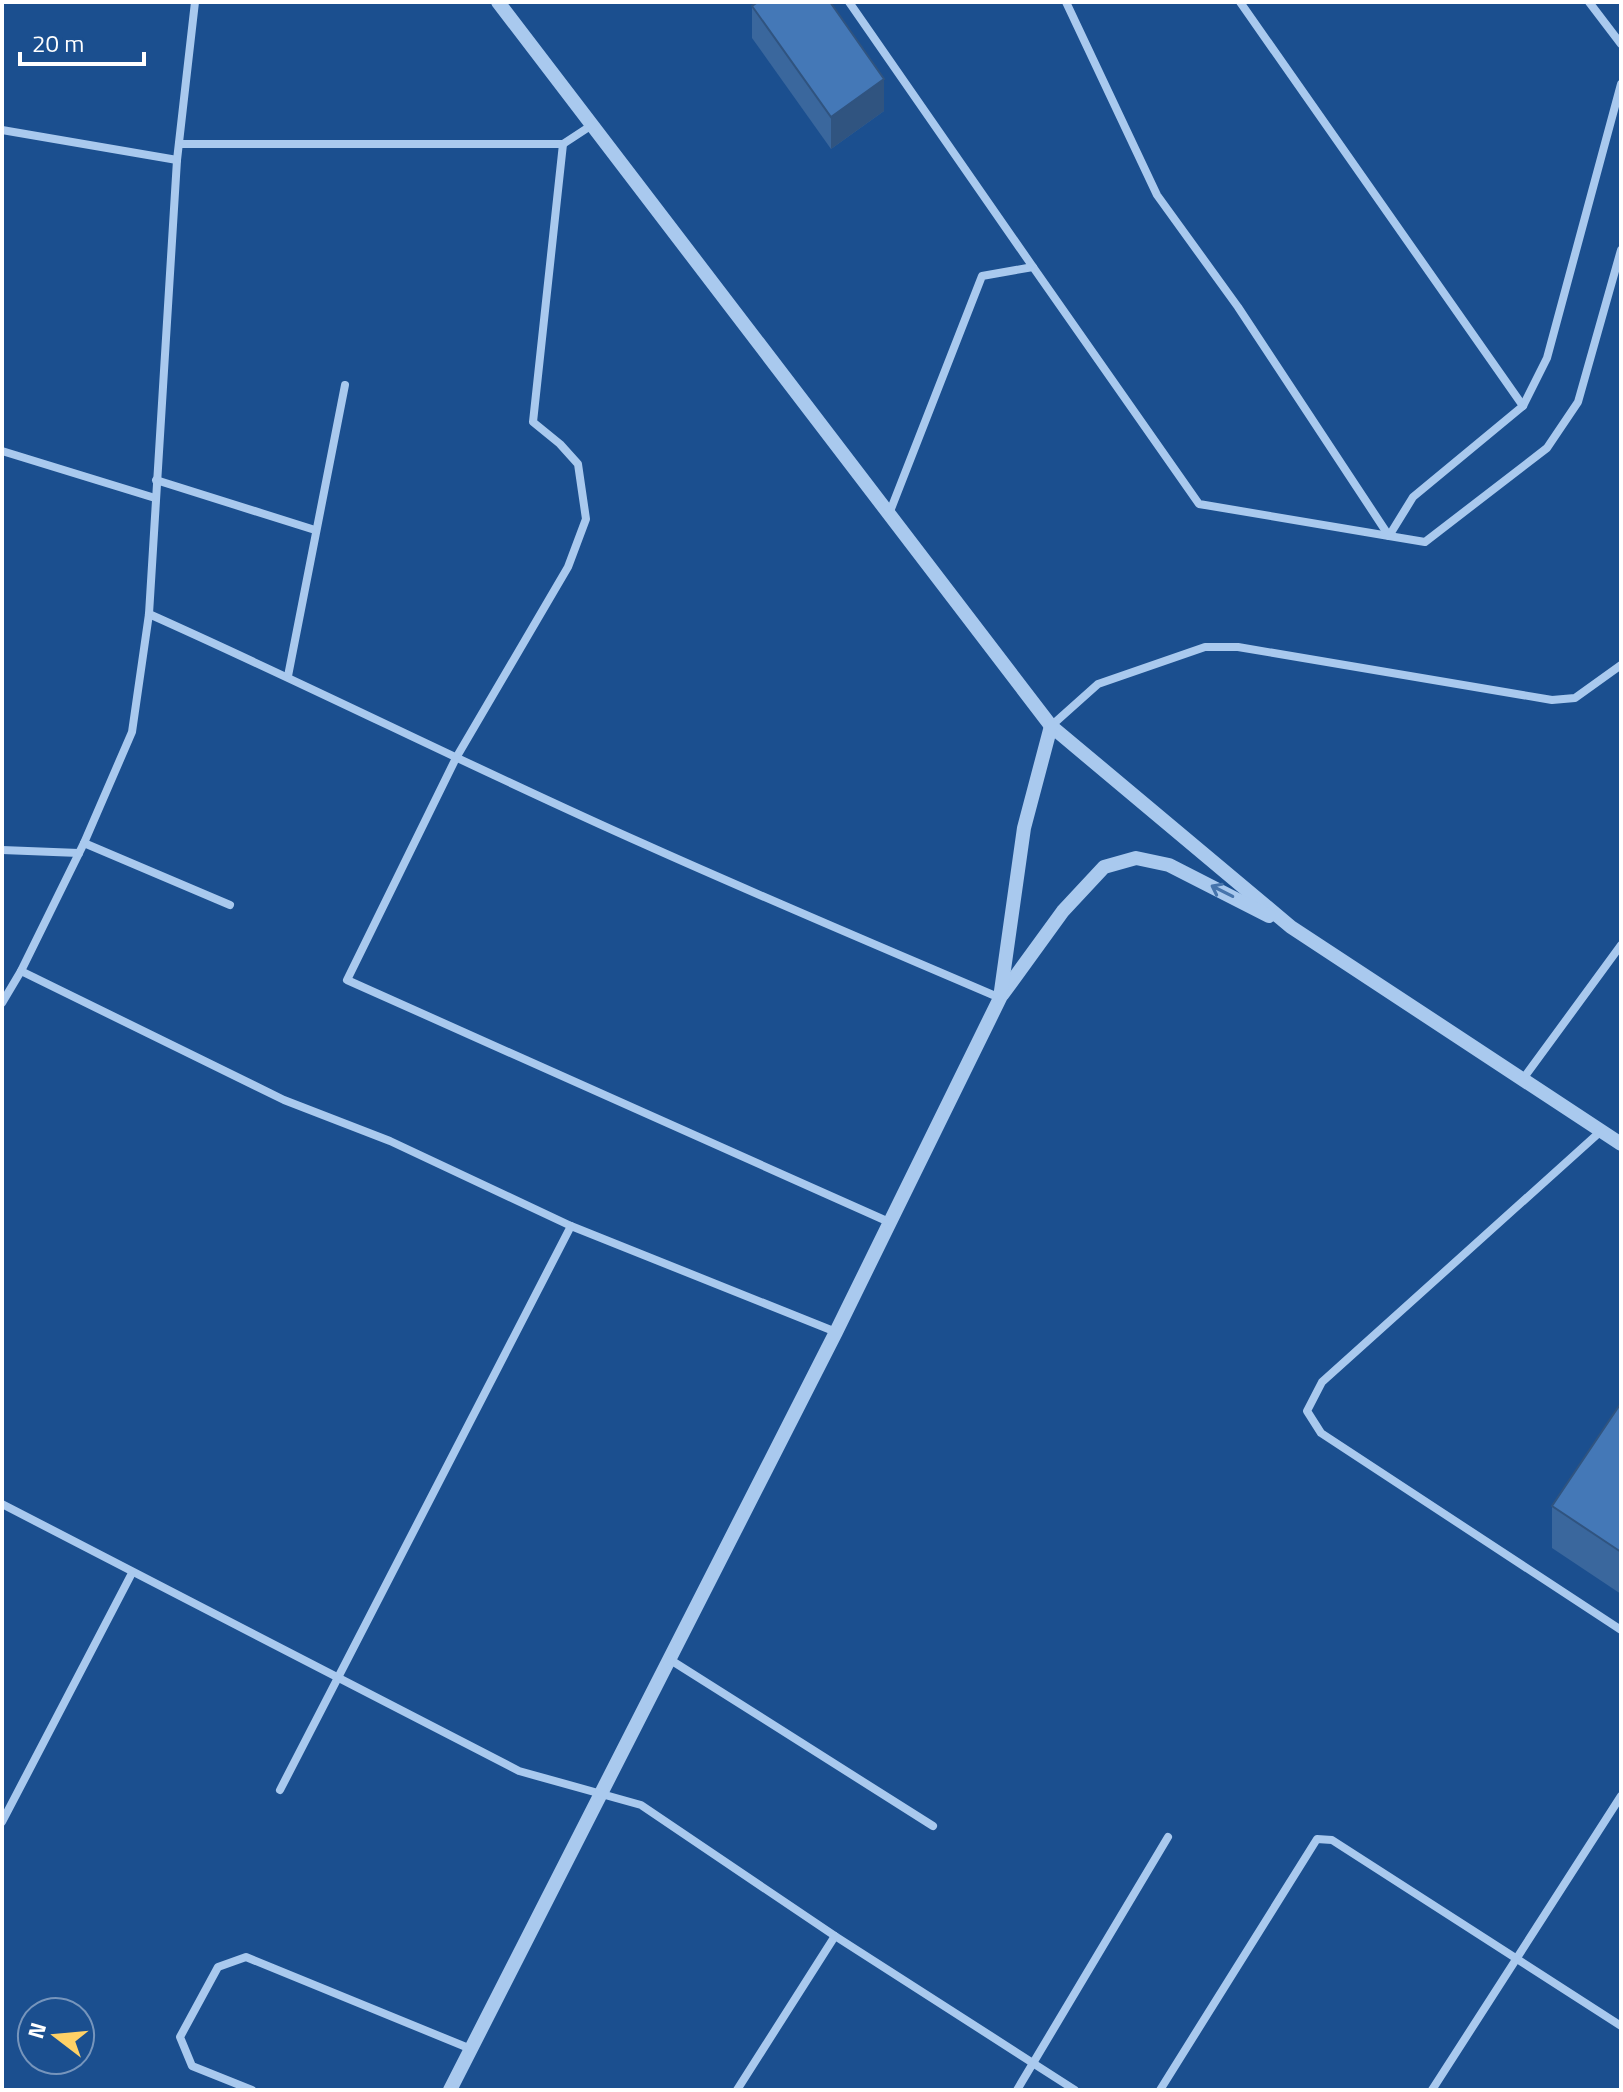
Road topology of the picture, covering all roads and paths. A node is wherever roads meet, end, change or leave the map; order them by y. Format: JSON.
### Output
{"nodes":[{"id":1,"x":195,"y":2,"type":"edge"},
{"id":2,"x":498,"y":2,"type":"edge"},
{"id":3,"x":849,"y":2,"type":"edge"},
{"id":4,"x":1066,"y":2,"type":"edge"},
{"id":5,"x":1240,"y":2,"type":"edge"},
{"id":6,"x":1589,"y":2,"type":"edge"},
{"id":7,"x":1621,"y":44,"type":"edge"},
{"id":8,"x":1621,"y":84,"type":"edge"},
{"id":9,"x":592,"y":125,"type":"junction"},
{"id":10,"x":2,"y":130,"type":"edge"},
{"id":11,"x":179,"y":144,"type":"junction"},
{"id":12,"x":563,"y":144,"type":"junction"},
{"id":13,"x":177,"y":160,"type":"junction"},
{"id":14,"x":1621,"y":250,"type":"edge"},
{"id":15,"x":1033,"y":267,"type":"junction"},
{"id":16,"x":345,"y":385,"type":"dead end"},
{"id":17,"x":1523,"y":406,"type":"junction"},
{"id":18,"x":2,"y":451,"type":"edge"},
{"id":19,"x":156,"y":480,"type":"junction"},
{"id":20,"x":155,"y":498,"type":"junction"},
{"id":21,"x":889,"y":515,"type":"junction"},
{"id":22,"x":315,"y":530,"type":"junction"},
{"id":23,"x":1389,"y":536,"type":"junction"},
{"id":24,"x":149,"y":614,"type":"junction"},
{"id":25,"x":1621,"y":665,"type":"edge"},
{"id":26,"x":288,"y":676,"type":"junction"},
{"id":27,"x":1051,"y":726,"type":"junction"},
{"id":28,"x":456,"y":758,"type":"junction"},
{"id":29,"x":84,"y":843,"type":"junction"},
{"id":30,"x":2,"y":850,"type":"edge"},
{"id":31,"x":79,"y":853,"type":"junction"},
{"id":32,"x":230,"y":905,"type":"dead end"},
{"id":33,"x":1291,"y":927,"type":"junction"},
{"id":34,"x":1621,"y":945,"type":"edge"},
{"id":35,"x":21,"y":971,"type":"junction"},
{"id":36,"x":1000,"y":998,"type":"junction"},
{"id":37,"x":2,"y":1003,"type":"edge"},
{"id":38,"x":1523,"y":1079,"type":"junction"},
{"id":39,"x":1601,"y":1131,"type":"junction"},
{"id":40,"x":1621,"y":1144,"type":"edge"},
{"id":41,"x":889,"y":1222,"type":"junction"},
{"id":42,"x":571,"y":1226,"type":"junction"},
{"id":43,"x":836,"y":1332,"type":"junction"},
{"id":44,"x":2,"y":1504,"type":"edge"},
{"id":45,"x":132,"y":1573,"type":"junction"},
{"id":46,"x":1621,"y":1630,"type":"edge"},
{"id":47,"x":669,"y":1659,"type":"junction"},
{"id":48,"x":339,"y":1676,"type":"junction"},
{"id":49,"x":280,"y":1790,"type":"dead end"},
{"id":50,"x":600,"y":1793,"type":"junction"},
{"id":51,"x":1621,"y":1796,"type":"edge"},
{"id":52,"x":2,"y":1822,"type":"edge"},
{"id":53,"x":933,"y":1826,"type":"dead end"},
{"id":54,"x":1168,"y":1837,"type":"dead end"},
{"id":55,"x":835,"y":1936,"type":"junction"},
{"id":56,"x":1517,"y":1958,"type":"junction"},
{"id":57,"x":1621,"y":2026,"type":"edge"},
{"id":58,"x":471,"y":2049,"type":"junction"},
{"id":59,"x":1033,"y":2064,"type":"junction"},
{"id":60,"x":252,"y":2090,"type":"edge"},
{"id":61,"x":450,"y":2090,"type":"edge"},
{"id":62,"x":737,"y":2090,"type":"edge"},
{"id":63,"x":1017,"y":2090,"type":"edge"},
{"id":64,"x":1075,"y":2090,"type":"edge"},
{"id":65,"x":1160,"y":2090,"type":"edge"},
{"id":66,"x":1432,"y":2090,"type":"edge"}],
"edges":[{"from":1,"to":11,"type":"street"},
{"from":2,"to":9,"type":"street"},
{"from":3,"to":15,"type":"street"},
{"from":4,"to":23,"type":"street"},
{"from":5,"to":17,"type":"street"},
{"from":6,"to":7,"type":"street"},
{"from":8,"to":17,"type":"street"},
{"from":9,"to":12,"type":"street"},
{"from":9,"to":21,"type":"street"},
{"from":10,"to":13,"type":"street"},
{"from":11,"to":12,"type":"street"},
{"from":11,"to":13,"type":"street"},
{"from":12,"to":28,"type":"street"},
{"from":13,"to":19,"type":"street"},
{"from":14,"to":23,"type":"street"},
{"from":15,"to":21,"type":"street"},
{"from":15,"to":23,"type":"street"},
{"from":16,"to":22,"type":"street"},
{"from":17,"to":23,"type":"street"},
{"from":18,"to":20,"type":"street"},
{"from":19,"to":20,"type":"street"},
{"from":19,"to":22,"type":"street"},
{"from":20,"to":24,"type":"street"},
{"from":21,"to":27,"type":"street"},
{"from":22,"to":26,"type":"street"},
{"from":24,"to":26,"type":"street"},
{"from":24,"to":29,"type":"street"},
{"from":25,"to":27,"type":"street"},
{"from":26,"to":28,"type":"street"},
{"from":27,"to":33,"type":"street"},
{"from":27,"to":36,"type":"street"},
{"from":28,"to":36,"type":"street"},
{"from":28,"to":41,"type":"street"},
{"from":29,"to":31,"type":"street"},
{"from":29,"to":32,"type":"street"},
{"from":30,"to":31,"type":"street"},
{"from":31,"to":35,"type":"street"},
{"from":33,"to":36,"type":"street","one_way":true},
{"from":33,"to":38,"type":"street"},
{"from":34,"to":38,"type":"street"},
{"from":35,"to":37,"type":"street"},
{"from":35,"to":42,"type":"street"},
{"from":36,"to":41,"type":"street"},
{"from":38,"to":39,"type":"street"},
{"from":39,"to":40,"type":"street"},
{"from":39,"to":46,"type":"street"},
{"from":41,"to":43,"type":"street"},
{"from":42,"to":43,"type":"street"},
{"from":42,"to":48,"type":"street"},
{"from":43,"to":47,"type":"street"},
{"from":44,"to":45,"type":"street"},
{"from":45,"to":48,"type":"street"},
{"from":45,"to":52,"type":"street"},
{"from":47,"to":50,"type":"street"},
{"from":47,"to":53,"type":"street"},
{"from":48,"to":49,"type":"street"},
{"from":48,"to":50,"type":"street"},
{"from":50,"to":55,"type":"street"},
{"from":50,"to":58,"type":"street"},
{"from":51,"to":56,"type":"street"},
{"from":54,"to":59,"type":"street"},
{"from":55,"to":59,"type":"street"},
{"from":55,"to":62,"type":"street"},
{"from":56,"to":57,"type":"street"},
{"from":56,"to":65,"type":"street"},
{"from":56,"to":66,"type":"street"},
{"from":58,"to":60,"type":"street"},
{"from":58,"to":61,"type":"street"},
{"from":59,"to":63,"type":"street"},
{"from":59,"to":64,"type":"street"}]}
